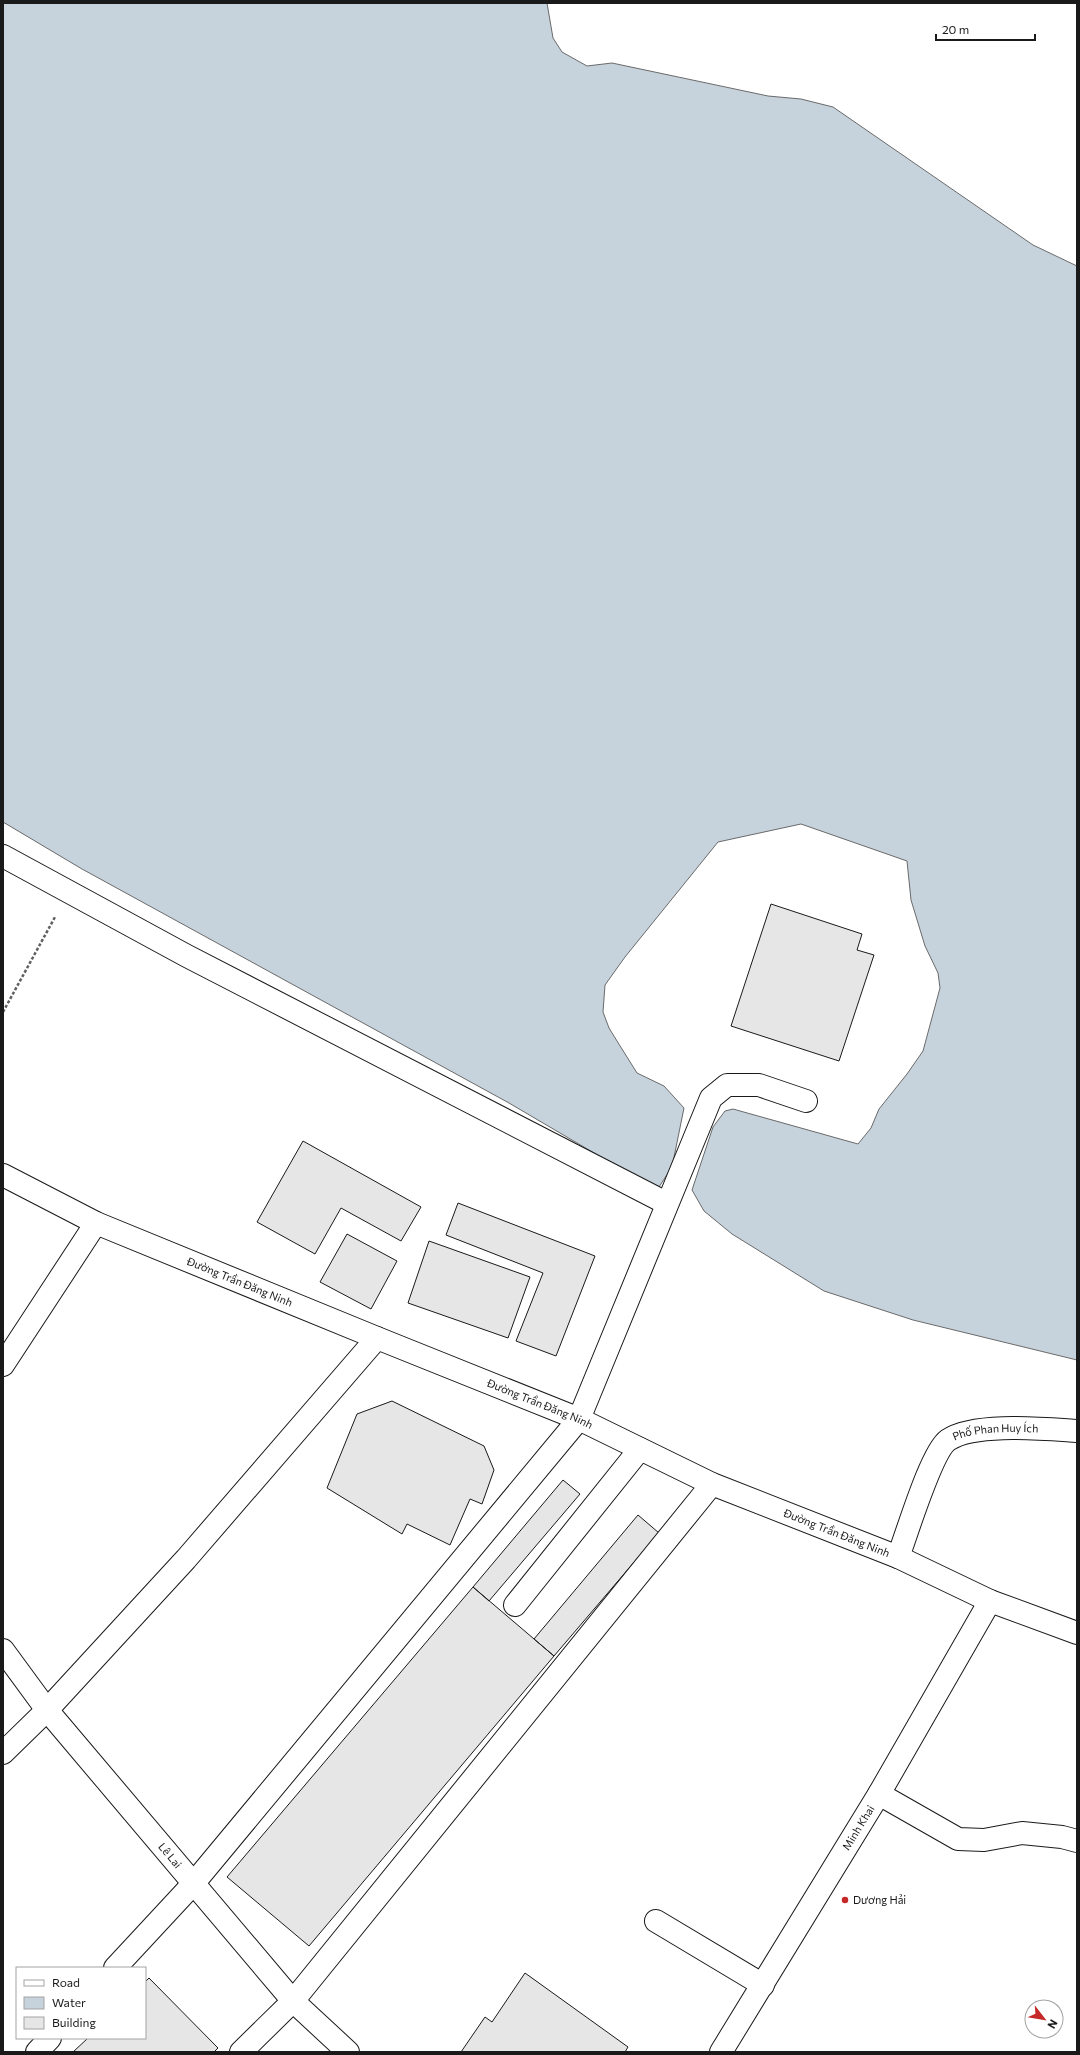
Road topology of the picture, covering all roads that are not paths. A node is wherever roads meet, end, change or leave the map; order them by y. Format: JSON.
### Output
{"nodes":[{"id":1,"x":3,"y":856,"type":"edge"},
{"id":2,"x":806,"y":1101,"type":"dead end"},
{"id":3,"x":3,"y":1175,"type":"edge"},
{"id":4,"x":666,"y":1203,"type":"junction"},
{"id":5,"x":96,"y":1223,"type":"junction"},
{"id":6,"x":376,"y":1338,"type":"junction"},
{"id":7,"x":3,"y":1364,"type":"edge"},
{"id":8,"x":579,"y":1419,"type":"junction"},
{"id":9,"x":1077,"y":1431,"type":"edge"},
{"id":10,"x":640,"y":1449,"type":"junction"},
{"id":11,"x":712,"y":1484,"type":"junction"},
{"id":12,"x":898,"y":1557,"type":"junction"},
{"id":13,"x":990,"y":1601,"type":"junction"},
{"id":14,"x":515,"y":1605,"type":"dead end"},
{"id":15,"x":1077,"y":1633,"type":"edge"},
{"id":16,"x":3,"y":1650,"type":"edge"},
{"id":17,"x":47,"y":1710,"type":"junction"},
{"id":18,"x":3,"y":1753,"type":"edge"},
{"id":19,"x":879,"y":1794,"type":"junction"},
{"id":20,"x":1077,"y":1841,"type":"edge"},
{"id":21,"x":193,"y":1884,"type":"junction"},
{"id":22,"x":656,"y":1921,"type":"dead end"},
{"id":23,"x":116,"y":1967,"type":"edge"},
{"id":24,"x":763,"y":1985,"type":"junction"},
{"id":25,"x":293,"y":2001,"type":"junction"},
{"id":26,"x":49,"y":2039,"type":"edge"},
{"id":27,"x":37,"y":2052,"type":"edge"},
{"id":28,"x":241,"y":2052,"type":"edge"},
{"id":29,"x":348,"y":2052,"type":"edge"},
{"id":30,"x":721,"y":2052,"type":"edge"}],
"edges":[{"from":1,"to":4,"type":"street"},
{"from":2,"to":4,"type":"street"},
{"from":3,"to":5,"type":"street","name":"Đường Trần Đăng Ninh"},
{"from":4,"to":8,"type":"street"},
{"from":5,"to":6,"type":"street","name":"Đường Trần Đăng Ninh"},
{"from":5,"to":7,"type":"street"},
{"from":6,"to":8,"type":"street","name":"Đường Trần Đăng Ninh"},
{"from":6,"to":17,"type":"street"},
{"from":8,"to":10,"type":"street","name":"Đường Trần Đăng Ninh"},
{"from":8,"to":21,"type":"street"},
{"from":9,"to":12,"type":"street","name":"Phố Phan Huy Ích"},
{"from":10,"to":11,"type":"street","name":"Đường Trần Đăng Ninh"},
{"from":10,"to":14,"type":"street"},
{"from":11,"to":12,"type":"street","name":"Đường Trần Đăng Ninh"},
{"from":11,"to":25,"type":"street"},
{"from":12,"to":13,"type":"street","name":"Đường Trần Đăng Ninh"},
{"from":13,"to":15,"type":"street","name":"Đường Trần Đăng Ninh"},
{"from":13,"to":19,"type":"street","name":"Minh Khai"},
{"from":16,"to":17,"type":"street","name":"Lê Lai"},
{"from":17,"to":18,"type":"street"},
{"from":17,"to":21,"type":"street","name":"Lê Lai"},
{"from":19,"to":20,"type":"street"},
{"from":19,"to":24,"type":"street","name":"Minh Khai"},
{"from":21,"to":23,"type":"street"},
{"from":21,"to":25,"type":"street","name":"Lê Lai"},
{"from":22,"to":24,"type":"street"},
{"from":24,"to":30,"type":"street","name":"Minh Khai"},
{"from":25,"to":28,"type":"street"},
{"from":25,"to":29,"type":"street","name":"Lê Lai"},
{"from":26,"to":27,"type":"street"}]}
